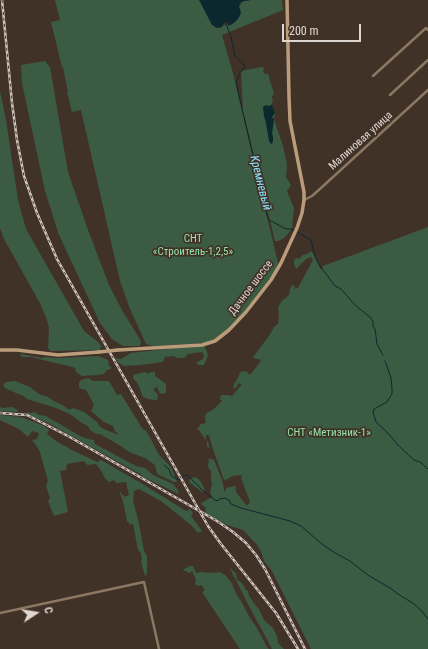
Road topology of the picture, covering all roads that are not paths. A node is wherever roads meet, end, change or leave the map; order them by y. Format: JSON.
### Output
{"nodes":[{"id":1,"x":287,"y":0,"type":"edge"},
{"id":2,"x":428,"y":30,"type":"edge"},
{"id":3,"x":428,"y":60,"type":"edge"},
{"id":4,"x":373,"y":76,"type":"dead end"},
{"id":5,"x":428,"y":90,"type":"edge"},
{"id":6,"x":390,"y":95,"type":"dead end"},
{"id":7,"x":304,"y":200,"type":"junction"},
{"id":8,"x":0,"y":350,"type":"edge"},
{"id":9,"x":0,"y":613,"type":"edge"},
{"id":10,"x":159,"y":649,"type":"edge"}],
"edges":[{"from":1,"to":7,"type":"main road","name":"Дачное шоссе"},
{"from":2,"to":4,"type":"street"},
{"from":3,"to":6,"type":"street"},
{"from":5,"to":7,"type":"street","name":"Малиновая улица"},
{"from":7,"to":8,"type":"main road","name":"Дачное шоссе","bridge":true},
{"from":9,"to":10,"type":"street"}]}
